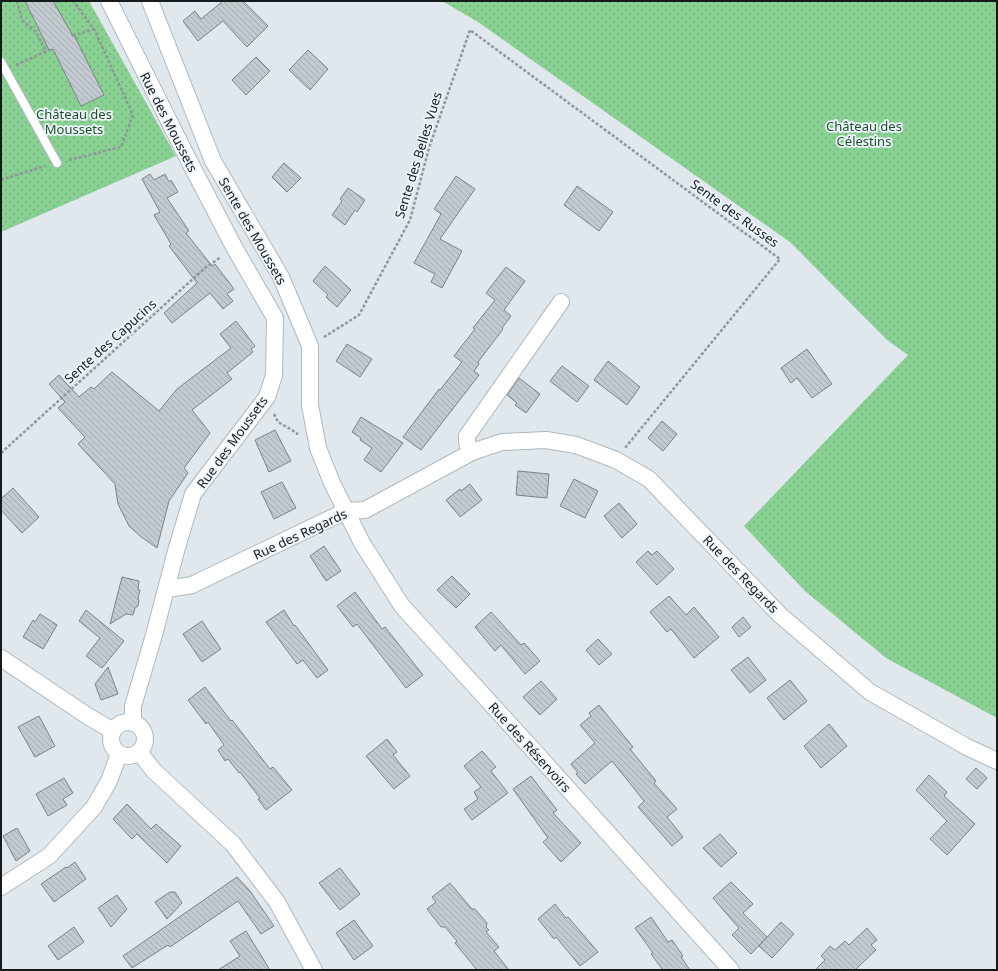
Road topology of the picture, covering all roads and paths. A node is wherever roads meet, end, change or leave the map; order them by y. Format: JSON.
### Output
{"nodes":[{"id":1,"x":17,"y":1,"type":"edge"},
{"id":2,"x":73,"y":1,"type":"edge"},
{"id":3,"x":109,"y":1,"type":"edge"},
{"id":4,"x":150,"y":1,"type":"edge"},
{"id":5,"x":94,"y":29,"type":"junction"},
{"id":6,"x":470,"y":30,"type":"joint"},
{"id":7,"x":73,"y":36,"type":"dead end"},
{"id":8,"x":3,"y":66,"type":"edge"},
{"id":9,"x":57,"y":162,"type":"junction"},
{"id":10,"x":1,"y":180,"type":"edge"},
{"id":11,"x":234,"y":247,"type":"junction"},
{"id":12,"x":560,"y":302,"type":"dead end"},
{"id":13,"x":310,"y":346,"type":"junction"},
{"id":14,"x":267,"y":397,"type":"junction"},
{"id":15,"x":299,"y":439,"type":"dead end"},
{"id":16,"x":472,"y":452,"type":"junction"},
{"id":17,"x":1,"y":453,"type":"edge"},
{"id":18,"x":616,"y":460,"type":"junction"},
{"id":19,"x":346,"y":511,"type":"junction"},
{"id":20,"x":167,"y":589,"type":"junction"},
{"id":21,"x":1,"y":658,"type":"edge"},
{"id":22,"x":133,"y":723,"type":"junction"},
{"id":23,"x":113,"y":731,"type":"junction"},
{"id":24,"x":139,"y":752,"type":"junction"},
{"id":25,"x":119,"y":754,"type":"junction"},
{"id":26,"x":997,"y":762,"type":"edge"},
{"id":27,"x":1,"y":887,"type":"edge"},
{"id":28,"x":314,"y":970,"type":"edge"},
{"id":29,"x":731,"y":970,"type":"edge"}],
"edges":[{"from":1,"to":8,"type":"path"},
{"from":2,"to":5,"type":"path"},
{"from":3,"to":11,"type":"street","name":"Rue des Moussets"},
{"from":4,"to":13,"type":"street","name":"Sente des Moussets"},
{"from":5,"to":7,"type":"path"},
{"from":5,"to":9,"type":"path"},
{"from":6,"to":13,"type":"path","name":"Sente des Belles Vues"},
{"from":6,"to":18,"type":"path","name":"Sente des Russes"},
{"from":8,"to":9,"type":"lane"},
{"from":9,"to":10,"type":"path"},
{"from":11,"to":14,"type":"street","name":"Rue des Moussets"},
{"from":11,"to":17,"type":"path","name":"Sente des Capucins"},
{"from":12,"to":16,"type":"street"},
{"from":13,"to":19,"type":"street","name":"Sente des Moussets"},
{"from":14,"to":15,"type":"path"},
{"from":14,"to":20,"type":"street","name":"Rue des Moussets"},
{"from":16,"to":18,"type":"street","name":"Rue des Regards"},
{"from":16,"to":19,"type":"street","name":"Rue des Regards"},
{"from":18,"to":26,"type":"street","name":"Rue des Regards"},
{"from":19,"to":20,"type":"street","name":"Rue des Regards"},
{"from":19,"to":29,"type":"street","name":"Rue des Réservoirs"},
{"from":20,"to":22,"type":"street","name":"Rue des Moussets"},
{"from":21,"to":23,"type":"street"},
{"from":22,"to":23,"type":"street"},
{"from":22,"to":24,"type":"street"},
{"from":23,"to":25,"type":"street"},
{"from":24,"to":25,"type":"street"},
{"from":24,"to":28,"type":"street"},
{"from":25,"to":27,"type":"street"}]}
